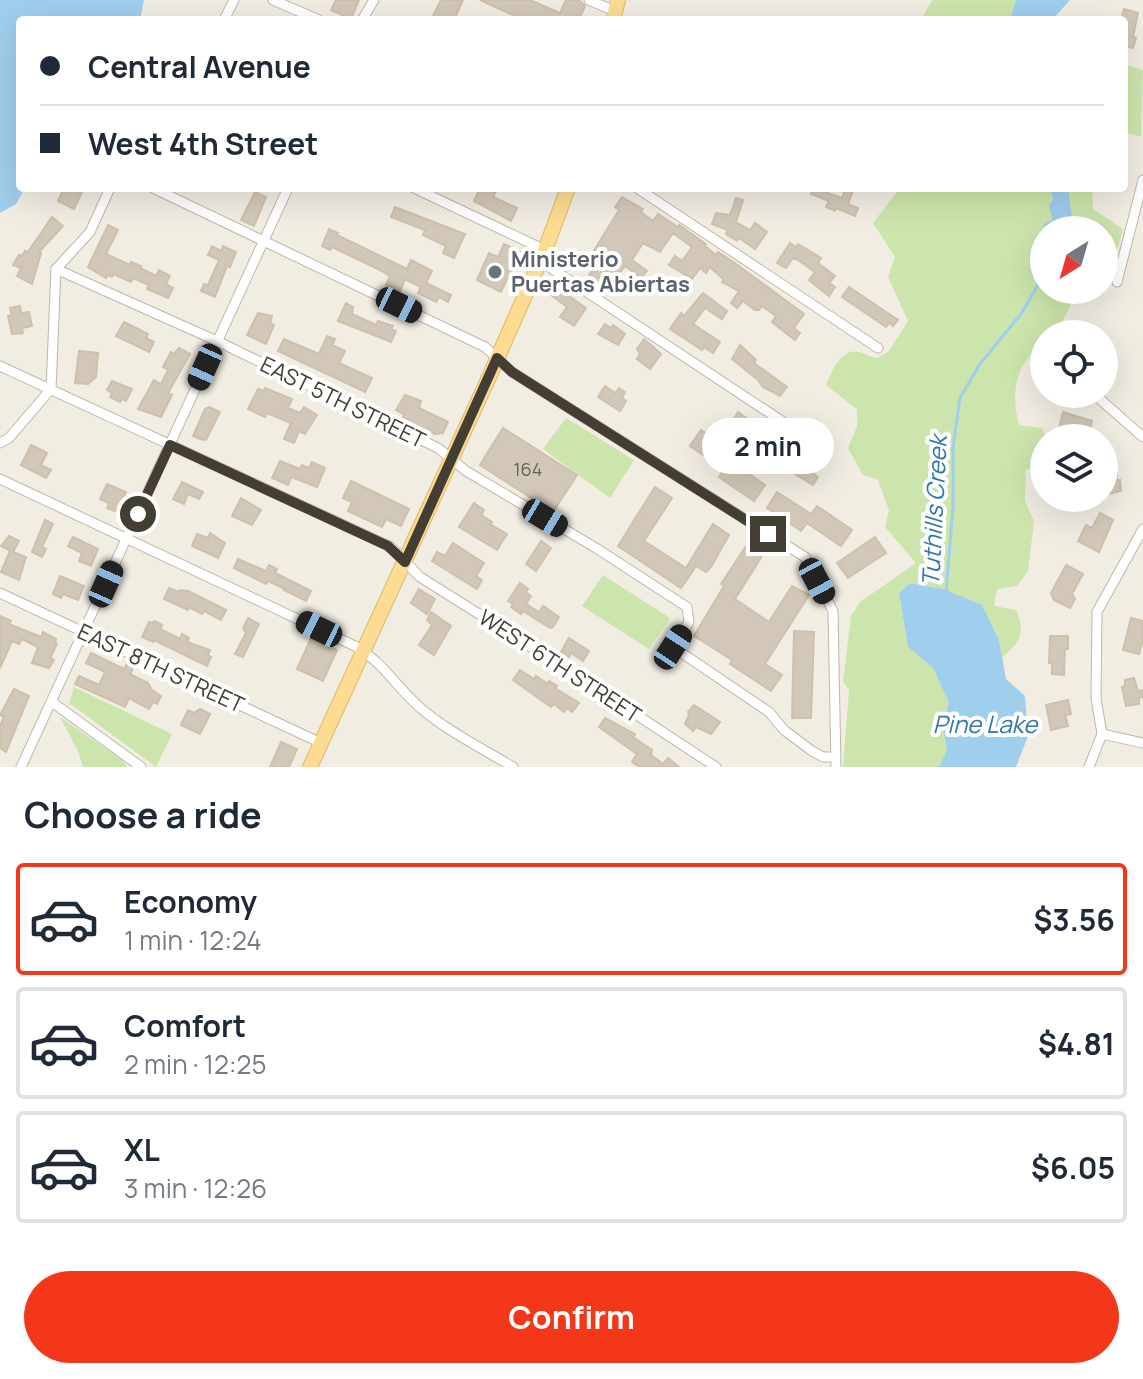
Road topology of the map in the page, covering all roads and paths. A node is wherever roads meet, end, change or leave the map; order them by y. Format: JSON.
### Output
{"nodes":[{"id":1,"x":273,"y":0,"type":"edge"},
{"id":2,"x":589,"y":0,"type":"edge"},
{"id":3,"x":615,"y":10,"type":"edge"},
{"id":4,"x":310,"y":16,"type":"edge"},
{"id":5,"x":1143,"y":180,"type":"edge"},
{"id":6,"x":108,"y":192,"type":"edge"},
{"id":7,"x":162,"y":192,"type":"edge"},
{"id":8,"x":286,"y":192,"type":"edge"},
{"id":9,"x":422,"y":192,"type":"edge"},
{"id":10,"x":566,"y":192,"type":"edge"},
{"id":11,"x":643,"y":192,"type":"edge"},
{"id":12,"x":264,"y":240,"type":"junction"},
{"id":13,"x":542,"y":256,"type":"junction"},
{"id":14,"x":56,"y":269,"type":"junction"},
{"id":15,"x":1118,"y":278,"type":"edge"},
{"id":16,"x":217,"y":341,"type":"junction"},
{"id":17,"x":878,"y":348,"type":"dead end"},
{"id":18,"x":497,"y":358,"type":"junction"},
{"id":19,"x":0,"y":366,"type":"edge"},
{"id":20,"x":51,"y":389,"type":"junction"},
{"id":21,"x":1110,"y":408,"type":"edge"},
{"id":22,"x":1143,"y":437,"type":"edge"},
{"id":23,"x":0,"y":443,"type":"edge"},
{"id":24,"x":170,"y":445,"type":"junction"},
{"id":25,"x":827,"y":451,"type":"dead end"},
{"id":26,"x":452,"y":459,"type":"junction"},
{"id":27,"x":0,"y":479,"type":"edge"},
{"id":28,"x":1143,"y":529,"type":"edge"},
{"id":29,"x":128,"y":537,"type":"junction"},
{"id":30,"x":405,"y":562,"type":"junction"},
{"id":31,"x":0,"y":593,"type":"edge"},
{"id":32,"x":85,"y":632,"type":"junction"},
{"id":33,"x":364,"y":651,"type":"junction"},
{"id":34,"x":52,"y":702,"type":"junction"},
{"id":35,"x":1102,"y":734,"type":"junction"},
{"id":36,"x":321,"y":743,"type":"junction"},
{"id":37,"x":1143,"y":743,"type":"edge"},
{"id":38,"x":836,"y":762,"type":"edge"},
{"id":39,"x":21,"y":767,"type":"edge"},
{"id":40,"x":141,"y":767,"type":"edge"},
{"id":41,"x":310,"y":767,"type":"edge"},
{"id":42,"x":513,"y":767,"type":"edge"},
{"id":43,"x":716,"y":767,"type":"edge"},
{"id":44,"x":1089,"y":767,"type":"edge"}],
"edges":[{"from":1,"to":4,"type":"street"},
{"from":2,"to":3,"type":"street"},
{"from":5,"to":15,"type":"street"},
{"from":6,"to":14,"type":"street"},
{"from":7,"to":12,"type":"street"},
{"from":8,"to":12,"type":"street"},
{"from":9,"to":13,"type":"street"},
{"from":10,"to":13,"type":"main road"},
{"from":11,"to":17,"type":"street"},
{"from":12,"to":16,"type":"street"},
{"from":12,"to":18,"type":"street"},
{"from":13,"to":18,"type":"main road"},
{"from":13,"to":25,"type":"street"},
{"from":14,"to":16,"type":"street","name":"EAST 5TH STREET"},
{"from":14,"to":20,"type":"street"},
{"from":16,"to":24,"type":"street"},
{"from":16,"to":26,"type":"street","name":"EAST 5TH STREET"},
{"from":18,"to":26,"type":"main road"},
{"from":18,"to":38,"type":"street"},
{"from":19,"to":20,"type":"street","name":"WEST 6TH STREET"},
{"from":20,"to":23,"type":"street"},
{"from":20,"to":24,"type":"street","name":"WEST 6TH STREET"},
{"from":21,"to":22,"type":"street"},
{"from":24,"to":29,"type":"street"},
{"from":24,"to":30,"type":"street","name":"WEST 6TH STREET"},
{"from":26,"to":30,"type":"main road"},
{"from":26,"to":38,"type":"street","name":"EAST 5TH STREET"},
{"from":27,"to":29,"type":"street"},
{"from":28,"to":35,"type":"street"},
{"from":29,"to":32,"type":"street"},
{"from":29,"to":33,"type":"street"},
{"from":30,"to":33,"type":"main road"},
{"from":30,"to":43,"type":"street","name":"WEST 6TH STREET"},
{"from":31,"to":32,"type":"street","name":"EAST 8TH STREET"},
{"from":32,"to":34,"type":"street"},
{"from":32,"to":36,"type":"street","name":"EAST 8TH STREET"},
{"from":33,"to":36,"type":"main road"},
{"from":33,"to":42,"type":"street"},
{"from":34,"to":39,"type":"street"},
{"from":34,"to":40,"type":"street"},
{"from":35,"to":37,"type":"street"},
{"from":35,"to":44,"type":"street"},
{"from":36,"to":41,"type":"main road"}]}
